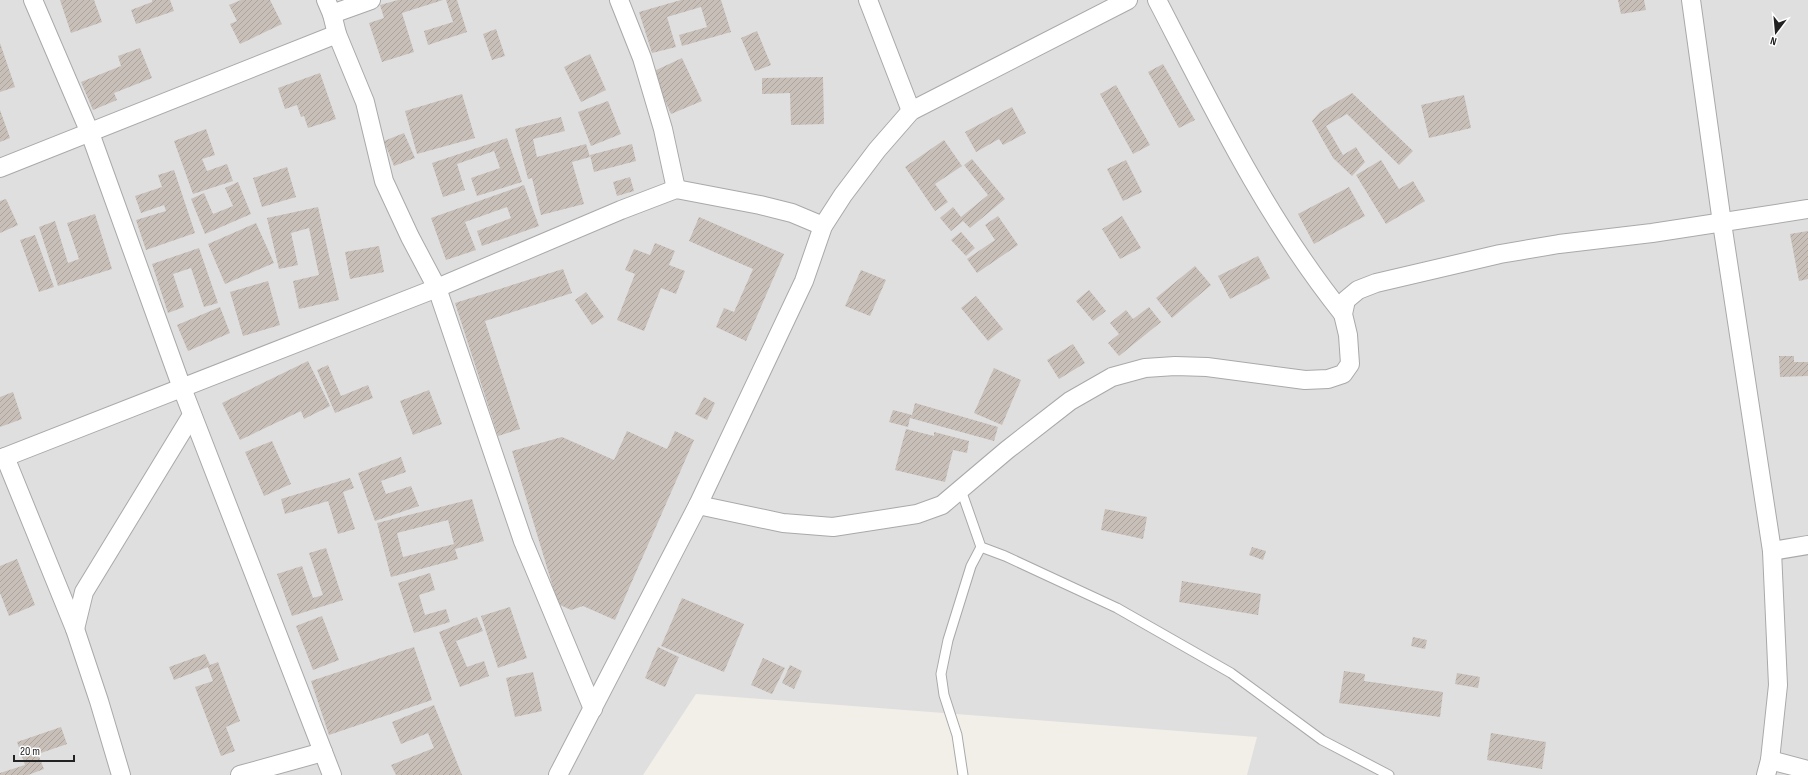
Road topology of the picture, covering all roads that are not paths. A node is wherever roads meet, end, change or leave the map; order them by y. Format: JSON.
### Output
{"nodes":[{"id":1,"x":33,"y":0,"type":"edge"},
{"id":2,"x":371,"y":0,"type":"edge"},
{"id":3,"x":619,"y":0,"type":"edge"},
{"id":4,"x":868,"y":0,"type":"edge"},
{"id":5,"x":1128,"y":0,"type":"edge"},
{"id":6,"x":1156,"y":0,"type":"edge"},
{"id":7,"x":1691,"y":0,"type":"edge"},
{"id":8,"x":329,"y":7,"type":"edge"},
{"id":9,"x":337,"y":34,"type":"junction"},
{"id":10,"x":911,"y":112,"type":"junction"},
{"id":11,"x":90,"y":133,"type":"junction"},
{"id":12,"x":0,"y":168,"type":"edge"},
{"id":13,"x":676,"y":189,"type":"junction"},
{"id":14,"x":1808,"y":209,"type":"edge"},
{"id":15,"x":1722,"y":223,"type":"junction"},
{"id":16,"x":823,"y":226,"type":"junction"},
{"id":17,"x":437,"y":288,"type":"junction"},
{"id":18,"x":1343,"y":314,"type":"junction"},
{"id":19,"x":182,"y":388,"type":"junction"},
{"id":20,"x":192,"y":415,"type":"junction"},
{"id":21,"x":3,"y":458,"type":"edge"},
{"id":22,"x":961,"y":490,"type":"junction"},
{"id":23,"x":698,"y":505,"type":"junction"},
{"id":24,"x":1808,"y":545,"type":"edge"},
{"id":25,"x":981,"y":547,"type":"junction"},
{"id":26,"x":1772,"y":550,"type":"junction"},
{"id":27,"x":84,"y":592,"type":"junction"},
{"id":28,"x":63,"y":599,"type":"junction"},
{"id":29,"x":75,"y":629,"type":"junction"},
{"id":30,"x":593,"y":709,"type":"junction"},
{"id":31,"x":323,"y":752,"type":"junction"},
{"id":32,"x":1768,"y":767,"type":"edge"},
{"id":33,"x":1808,"y":770,"type":"edge"},
{"id":34,"x":121,"y":775,"type":"edge"},
{"id":35,"x":240,"y":775,"type":"edge"},
{"id":36,"x":332,"y":775,"type":"edge"},
{"id":37,"x":558,"y":775,"type":"edge"},
{"id":38,"x":963,"y":775,"type":"edge"},
{"id":39,"x":1389,"y":775,"type":"edge"}],
"edges":[{"from":1,"to":11,"type":"street"},
{"from":2,"to":8,"type":"street"},
{"from":3,"to":13,"type":"street"},
{"from":4,"to":10,"type":"street"},
{"from":5,"to":10,"type":"street"},
{"from":6,"to":18,"type":"street"},
{"from":7,"to":15,"type":"street"},
{"from":8,"to":9,"type":"street"},
{"from":9,"to":11,"type":"street"},
{"from":9,"to":17,"type":"street"},
{"from":10,"to":16,"type":"street"},
{"from":11,"to":12,"type":"street"},
{"from":11,"to":19,"type":"street"},
{"from":13,"to":16,"type":"street"},
{"from":13,"to":17,"type":"street"},
{"from":14,"to":15,"type":"street"},
{"from":15,"to":18,"type":"street"},
{"from":15,"to":26,"type":"street"},
{"from":16,"to":23,"type":"street"},
{"from":17,"to":19,"type":"street"},
{"from":17,"to":30,"type":"street"},
{"from":18,"to":22,"type":"street"},
{"from":19,"to":20,"type":"street"},
{"from":19,"to":21,"type":"street"},
{"from":20,"to":27,"type":"street"},
{"from":20,"to":31,"type":"street"},
{"from":21,"to":28,"type":"street"},
{"from":22,"to":23,"type":"street"},
{"from":22,"to":25,"type":"lane"},
{"from":23,"to":30,"type":"street"},
{"from":24,"to":26,"type":"street"},
{"from":25,"to":38,"type":"lane"},
{"from":25,"to":39,"type":"lane"},
{"from":26,"to":32,"type":"street"},
{"from":27,"to":28,"type":"street"},
{"from":27,"to":29,"type":"street"},
{"from":28,"to":29,"type":"street"},
{"from":29,"to":34,"type":"street"},
{"from":30,"to":37,"type":"street"},
{"from":31,"to":35,"type":"street"},
{"from":31,"to":36,"type":"street"},
{"from":32,"to":33,"type":"street"}]}
